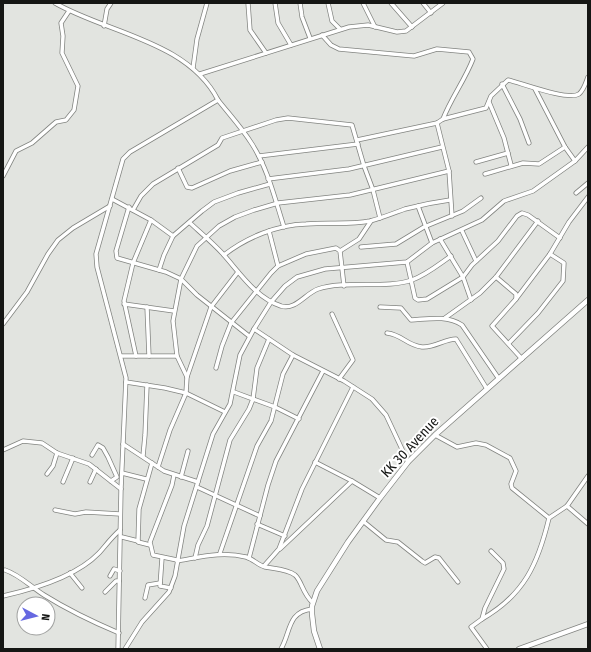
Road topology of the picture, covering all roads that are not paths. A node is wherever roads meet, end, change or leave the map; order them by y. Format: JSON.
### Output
{"nodes":[{"id":1,"x":55,"y":3,"type":"edge"},
{"id":2,"x":111,"y":3,"type":"edge"},
{"id":3,"x":207,"y":3,"type":"edge"},
{"id":4,"x":248,"y":3,"type":"edge"},
{"id":5,"x":275,"y":3,"type":"edge"},
{"id":6,"x":300,"y":3,"type":"edge"},
{"id":7,"x":328,"y":3,"type":"edge"},
{"id":8,"x":363,"y":3,"type":"edge"},
{"id":9,"x":391,"y":3,"type":"edge"},
{"id":10,"x":423,"y":3,"type":"edge"},
{"id":11,"x":443,"y":3,"type":"edge"},
{"id":12,"x":69,"y":11,"type":"junction"},
{"id":13,"x":431,"y":13,"type":"junction"},
{"id":14,"x":104,"y":26,"type":"junction"},
{"id":15,"x":375,"y":27,"type":"junction"},
{"id":16,"x":412,"y":27,"type":"junction"},
{"id":17,"x":340,"y":29,"type":"junction"},
{"id":18,"x":322,"y":35,"type":"junction"},
{"id":19,"x":310,"y":38,"type":"junction"},
{"id":20,"x":291,"y":45,"type":"junction"},
{"id":21,"x":266,"y":53,"type":"junction"},
{"id":22,"x":193,"y":68,"type":"junction"},
{"id":23,"x":200,"y":74,"type":"junction"},
{"id":24,"x":588,"y":77,"type":"edge"},
{"id":25,"x":502,"y":84,"type":"junction"},
{"id":26,"x":535,"y":89,"type":"junction"},
{"id":27,"x":218,"y":100,"type":"junction"},
{"id":28,"x":489,"y":102,"type":"junction"},
{"id":29,"x":443,"y":119,"type":"junction"},
{"id":30,"x":437,"y":123,"type":"junction"},
{"id":31,"x":243,"y":132,"type":"junction"},
{"id":32,"x":358,"y":142,"type":"junction"},
{"id":33,"x":529,"y":143,"type":"dead end"},
{"id":34,"x":442,"y":147,"type":"junction"},
{"id":35,"x":565,"y":147,"type":"junction"},
{"id":36,"x":588,"y":147,"type":"edge"},
{"id":37,"x":508,"y":153,"type":"junction"},
{"id":38,"x":258,"y":156,"type":"junction"},
{"id":39,"x":575,"y":161,"type":"junction"},
{"id":40,"x":262,"y":162,"type":"junction"},
{"id":41,"x":476,"y":162,"type":"dead end"},
{"id":42,"x":511,"y":165,"type":"junction"},
{"id":43,"x":364,"y":166,"type":"junction"},
{"id":44,"x":178,"y":168,"type":"junction"},
{"id":45,"x":449,"y":171,"type":"junction"},
{"id":46,"x":486,"y":174,"type":"dead end"},
{"id":47,"x":3,"y":176,"type":"edge"},
{"id":48,"x":268,"y":179,"type":"junction"},
{"id":49,"x":588,"y":183,"type":"edge"},
{"id":50,"x":270,"y":184,"type":"junction"},
{"id":51,"x":373,"y":190,"type":"junction"},
{"id":52,"x":576,"y":193,"type":"dead end"},
{"id":53,"x":588,"y":197,"type":"edge"},
{"id":54,"x":482,"y":198,"type":"dead end"},
{"id":55,"x":112,"y":199,"type":"junction"},
{"id":56,"x":450,"y":200,"type":"junction"},
{"id":57,"x":278,"y":203,"type":"junction"},
{"id":58,"x":110,"y":206,"type":"junction"},
{"id":59,"x":418,"y":206,"type":"junction"},
{"id":60,"x":129,"y":207,"type":"junction"},
{"id":61,"x":133,"y":210,"type":"junction"},
{"id":62,"x":452,"y":216,"type":"junction"},
{"id":63,"x":380,"y":218,"type":"junction"},
{"id":64,"x":151,"y":220,"type":"junction"},
{"id":65,"x":371,"y":221,"type":"junction"},
{"id":66,"x":538,"y":222,"type":"junction"},
{"id":67,"x":190,"y":223,"type":"junction"},
{"id":68,"x":284,"y":227,"type":"junction"},
{"id":69,"x":424,"y":227,"type":"junction"},
{"id":70,"x":462,"y":230,"type":"junction"},
{"id":71,"x":269,"y":231,"type":"junction"},
{"id":72,"x":173,"y":236,"type":"junction"},
{"id":73,"x":206,"y":238,"type":"junction"},
{"id":74,"x":560,"y":238,"type":"junction"},
{"id":75,"x":440,"y":239,"type":"junction"},
{"id":76,"x":432,"y":243,"type":"junction"},
{"id":77,"x":361,"y":247,"type":"dead end"},
{"id":78,"x":340,"y":251,"type":"junction"},
{"id":79,"x":550,"y":254,"type":"junction"},
{"id":80,"x":224,"y":255,"type":"junction"},
{"id":81,"x":451,"y":256,"type":"junction"},
{"id":82,"x":476,"y":261,"type":"junction"},
{"id":83,"x":407,"y":262,"type":"junction"},
{"id":84,"x":133,"y":263,"type":"junction"},
{"id":85,"x":278,"y":266,"type":"junction"},
{"id":86,"x":342,"y":266,"type":"junction"},
{"id":87,"x":159,"y":270,"type":"junction"},
{"id":88,"x":238,"y":272,"type":"junction"},
{"id":89,"x":464,"y":277,"type":"junction"},
{"id":90,"x":496,"y":277,"type":"junction"},
{"id":91,"x":181,"y":280,"type":"junction"},
{"id":92,"x":411,"y":280,"type":"junction"},
{"id":93,"x":344,"y":286,"type":"junction"},
{"id":94,"x":256,"y":291,"type":"junction"},
{"id":95,"x":516,"y":299,"type":"junction"},
{"id":96,"x":471,"y":300,"type":"junction"},
{"id":97,"x":588,"y":300,"type":"edge"},
{"id":98,"x":272,"y":302,"type":"junction"},
{"id":99,"x":124,"y":304,"type":"junction"},
{"id":100,"x":147,"y":307,"type":"junction"},
{"id":101,"x":211,"y":307,"type":"junction"},
{"id":102,"x":380,"y":307,"type":"dead end"},
{"id":103,"x":174,"y":312,"type":"junction"},
{"id":104,"x":332,"y":314,"type":"dead end"},
{"id":105,"x":445,"y":318,"type":"junction"},
{"id":106,"x":231,"y":323,"type":"junction"},
{"id":107,"x":3,"y":324,"type":"edge"},
{"id":108,"x":254,"y":329,"type":"junction"},
{"id":109,"x":387,"y":334,"type":"dead end"},
{"id":110,"x":249,"y":336,"type":"junction"},
{"id":111,"x":269,"y":339,"type":"junction"},
{"id":112,"x":510,"y":343,"type":"junction"},
{"id":113,"x":293,"y":355,"type":"junction"},
{"id":114,"x":121,"y":356,"type":"junction"},
{"id":115,"x":136,"y":356,"type":"junction"},
{"id":116,"x":148,"y":356,"type":"junction"},
{"id":117,"x":177,"y":356,"type":"junction"},
{"id":118,"x":522,"y":359,"type":"junction"},
{"id":119,"x":216,"y":368,"type":"dead end"},
{"id":120,"x":323,"y":371,"type":"junction"},
{"id":121,"x":187,"y":377,"type":"junction"},
{"id":122,"x":339,"y":379,"type":"junction"},
{"id":123,"x":500,"y":379,"type":"junction"},
{"id":124,"x":126,"y":382,"type":"junction"},
{"id":125,"x":146,"y":385,"type":"junction"},
{"id":126,"x":353,"y":387,"type":"junction"},
{"id":127,"x":487,"y":389,"type":"junction"},
{"id":128,"x":234,"y":392,"type":"junction"},
{"id":129,"x":186,"y":394,"type":"junction"},
{"id":130,"x":253,"y":399,"type":"junction"},
{"id":131,"x":275,"y":407,"type":"junction"},
{"id":132,"x":225,"y":412,"type":"junction"},
{"id":133,"x":299,"y":419,"type":"junction"},
{"id":134,"x":435,"y":435,"type":"junction"},
{"id":135,"x":124,"y":444,"type":"junction"},
{"id":136,"x":3,"y":450,"type":"edge"},
{"id":137,"x":188,"y":451,"type":"dead end"},
{"id":138,"x":57,"y":453,"type":"junction"},
{"id":139,"x":92,"y":456,"type":"dead end"},
{"id":140,"x":142,"y":456,"type":"junction"},
{"id":141,"x":73,"y":458,"type":"junction"},
{"id":142,"x":315,"y":462,"type":"junction"},
{"id":143,"x":408,"y":462,"type":"junction"},
{"id":144,"x":152,"y":463,"type":"junction"},
{"id":145,"x":158,"y":467,"type":"junction"},
{"id":146,"x":96,"y":469,"type":"junction"},
{"id":147,"x":122,"y":473,"type":"junction"},
{"id":148,"x":47,"y":474,"type":"dead end"},
{"id":149,"x":174,"y":474,"type":"junction"},
{"id":150,"x":588,"y":476,"type":"edge"},
{"id":151,"x":181,"y":477,"type":"junction"},
{"id":152,"x":146,"y":479,"type":"junction"},
{"id":153,"x":111,"y":481,"type":"junction"},
{"id":154,"x":352,"y":481,"type":"junction"},
{"id":155,"x":63,"y":482,"type":"dead end"},
{"id":156,"x":90,"y":482,"type":"dead end"},
{"id":157,"x":198,"y":482,"type":"junction"},
{"id":158,"x":196,"y":486,"type":"junction"},
{"id":159,"x":121,"y":489,"type":"junction"},
{"id":160,"x":214,"y":494,"type":"junction"},
{"id":161,"x":380,"y":498,"type":"junction"},
{"id":162,"x":238,"y":504,"type":"junction"},
{"id":163,"x":567,"y":506,"type":"junction"},
{"id":164,"x":55,"y":510,"type":"dead end"},
{"id":165,"x":120,"y":514,"type":"junction"},
{"id":166,"x":260,"y":516,"type":"junction"},
{"id":167,"x":549,"y":518,"type":"junction"},
{"id":168,"x":364,"y":522,"type":"junction"},
{"id":169,"x":257,"y":524,"type":"junction"},
{"id":170,"x":588,"y":524,"type":"edge"},
{"id":171,"x":120,"y":530,"type":"junction"},
{"id":172,"x":285,"y":536,"type":"junction"},
{"id":173,"x":122,"y":538,"type":"dead end"},
{"id":174,"x":138,"y":541,"type":"junction"},
{"id":175,"x":150,"y":545,"type":"junction"},
{"id":176,"x":279,"y":550,"type":"junction"},
{"id":177,"x":491,"y":551,"type":"dead end"},
{"id":178,"x":220,"y":553,"type":"junction"},
{"id":179,"x":162,"y":558,"type":"junction"},
{"id":180,"x":195,"y":558,"type":"junction"},
{"id":181,"x":249,"y":558,"type":"junction"},
{"id":182,"x":177,"y":561,"type":"junction"},
{"id":183,"x":264,"y":566,"type":"junction"},
{"id":184,"x":5,"y":570,"type":"dead end"},
{"id":185,"x":120,"y":571,"type":"junction"},
{"id":186,"x":70,"y":573,"type":"junction"},
{"id":187,"x":110,"y":576,"type":"dead end"},
{"id":188,"x":120,"y":581,"type":"junction"},
{"id":189,"x":458,"y":582,"type":"dead end"},
{"id":190,"x":160,"y":584,"type":"junction"},
{"id":191,"x":35,"y":588,"type":"junction"},
{"id":192,"x":82,"y":588,"type":"dead end"},
{"id":193,"x":171,"y":588,"type":"junction"},
{"id":194,"x":105,"y":592,"type":"dead end"},
{"id":195,"x":3,"y":596,"type":"edge"},
{"id":196,"x":145,"y":598,"type":"dead end"},
{"id":197,"x":313,"y":603,"type":"junction"},
{"id":198,"x":312,"y":610,"type":"junction"},
{"id":199,"x":482,"y":619,"type":"junction"},
{"id":200,"x":588,"y":624,"type":"edge"},
{"id":201,"x":118,"y":633,"type":"junction"},
{"id":202,"x":118,"y":649,"type":"edge"},
{"id":203,"x":125,"y":649,"type":"edge"},
{"id":204,"x":281,"y":649,"type":"edge"},
{"id":205,"x":320,"y":649,"type":"edge"},
{"id":206,"x":487,"y":649,"type":"edge"},
{"id":207,"x":519,"y":649,"type":"edge"}],
"edges":[{"from":1,"to":12,"type":"street"},
{"from":2,"to":14,"type":"street"},
{"from":3,"to":22,"type":"street"},
{"from":4,"to":21,"type":"street"},
{"from":5,"to":20,"type":"street"},
{"from":6,"to":19,"type":"street"},
{"from":7,"to":17,"type":"street"},
{"from":8,"to":15,"type":"street"},
{"from":9,"to":16,"type":"street"},
{"from":10,"to":13,"type":"street"},
{"from":11,"to":13,"type":"street"},
{"from":12,"to":14,"type":"street"},
{"from":12,"to":47,"type":"street"},
{"from":13,"to":16,"type":"street"},
{"from":14,"to":22,"type":"street"},
{"from":15,"to":16,"type":"street"},
{"from":15,"to":17,"type":"street"},
{"from":17,"to":18,"type":"street"},
{"from":18,"to":19,"type":"street"},
{"from":18,"to":29,"type":"street"},
{"from":19,"to":20,"type":"street"},
{"from":20,"to":21,"type":"street"},
{"from":21,"to":23,"type":"street"},
{"from":22,"to":23,"type":"street"},
{"from":23,"to":27,"type":"street"},
{"from":24,"to":26,"type":"street"},
{"from":25,"to":26,"type":"street"},
{"from":25,"to":28,"type":"street"},
{"from":25,"to":33,"type":"street"},
{"from":26,"to":35,"type":"street"},
{"from":27,"to":31,"type":"street"},
{"from":27,"to":55,"type":"street"},
{"from":28,"to":29,"type":"street"},
{"from":28,"to":37,"type":"street"},
{"from":29,"to":30,"type":"street"},
{"from":30,"to":32,"type":"street"},
{"from":30,"to":34,"type":"street"},
{"from":31,"to":32,"type":"street"},
{"from":31,"to":38,"type":"street"},
{"from":31,"to":44,"type":"street"},
{"from":32,"to":38,"type":"street"},
{"from":32,"to":43,"type":"street"},
{"from":34,"to":43,"type":"street"},
{"from":34,"to":45,"type":"street"},
{"from":35,"to":39,"type":"street"},
{"from":35,"to":42,"type":"street"},
{"from":36,"to":39,"type":"street"},
{"from":37,"to":41,"type":"street"},
{"from":37,"to":42,"type":"street"},
{"from":38,"to":40,"type":"street"},
{"from":39,"to":70,"type":"street"},
{"from":40,"to":44,"type":"street"},
{"from":40,"to":48,"type":"street"},
{"from":42,"to":46,"type":"street"},
{"from":43,"to":48,"type":"street"},
{"from":43,"to":51,"type":"street"},
{"from":44,"to":61,"type":"street"},
{"from":45,"to":51,"type":"street"},
{"from":45,"to":56,"type":"street"},
{"from":48,"to":50,"type":"street"},
{"from":49,"to":52,"type":"street"},
{"from":50,"to":57,"type":"street"},
{"from":50,"to":67,"type":"street"},
{"from":51,"to":57,"type":"street"},
{"from":51,"to":63,"type":"street"},
{"from":53,"to":74,"type":"street"},
{"from":54,"to":62,"type":"street"},
{"from":55,"to":58,"type":"street"},
{"from":55,"to":60,"type":"street"},
{"from":56,"to":59,"type":"street"},
{"from":56,"to":62,"type":"street"},
{"from":57,"to":68,"type":"street"},
{"from":57,"to":73,"type":"street"},
{"from":58,"to":107,"type":"street"},
{"from":58,"to":114,"type":"street"},
{"from":59,"to":63,"type":"street"},
{"from":59,"to":69,"type":"street"},
{"from":60,"to":61,"type":"street"},
{"from":60,"to":84,"type":"street"},
{"from":61,"to":64,"type":"street"},
{"from":62,"to":69,"type":"street"},
{"from":63,"to":65,"type":"street"},
{"from":64,"to":72,"type":"street"},
{"from":64,"to":84,"type":"street"},
{"from":65,"to":68,"type":"street"},
{"from":65,"to":78,"type":"street"},
{"from":66,"to":74,"type":"street"},
{"from":66,"to":82,"type":"street"},
{"from":66,"to":90,"type":"street"},
{"from":67,"to":72,"type":"street"},
{"from":67,"to":73,"type":"street"},
{"from":68,"to":71,"type":"street"},
{"from":69,"to":76,"type":"street"},
{"from":69,"to":77,"type":"street"},
{"from":70,"to":75,"type":"street"},
{"from":70,"to":82,"type":"street"},
{"from":71,"to":80,"type":"street"},
{"from":71,"to":85,"type":"street"},
{"from":72,"to":87,"type":"street"},
{"from":73,"to":80,"type":"street"},
{"from":73,"to":91,"type":"street"},
{"from":74,"to":79,"type":"street"},
{"from":75,"to":76,"type":"street"},
{"from":75,"to":81,"type":"street"},
{"from":76,"to":83,"type":"street"},
{"from":78,"to":85,"type":"street"},
{"from":78,"to":86,"type":"street"},
{"from":79,"to":95,"type":"street"},
{"from":79,"to":112,"type":"street"},
{"from":80,"to":88,"type":"street"},
{"from":81,"to":89,"type":"street"},
{"from":81,"to":92,"type":"street"},
{"from":82,"to":89,"type":"street"},
{"from":83,"to":86,"type":"street"},
{"from":83,"to":92,"type":"street"},
{"from":84,"to":87,"type":"street"},
{"from":84,"to":99,"type":"street"},
{"from":85,"to":94,"type":"street"},
{"from":86,"to":93,"type":"street"},
{"from":86,"to":98,"type":"street"},
{"from":87,"to":91,"type":"street"},
{"from":88,"to":94,"type":"street"},
{"from":88,"to":101,"type":"street"},
{"from":89,"to":92,"type":"street"},
{"from":89,"to":96,"type":"street"},
{"from":90,"to":95,"type":"street"},
{"from":90,"to":96,"type":"street"},
{"from":91,"to":101,"type":"street"},
{"from":91,"to":103,"type":"street"},
{"from":92,"to":93,"type":"street"},
{"from":93,"to":98,"type":"street"},
{"from":94,"to":98,"type":"street"},
{"from":94,"to":106,"type":"street"},
{"from":95,"to":112,"type":"street"},
{"from":96,"to":105,"type":"street"},
{"from":97,"to":118,"type":"main road","name":"KK 30 Avenue"},
{"from":98,"to":108,"type":"street"},
{"from":99,"to":100,"type":"street"},
{"from":99,"to":115,"type":"street"},
{"from":100,"to":103,"type":"street"},
{"from":100,"to":116,"type":"street"},
{"from":101,"to":106,"type":"street"},
{"from":101,"to":121,"type":"street"},
{"from":102,"to":105,"type":"street"},
{"from":103,"to":117,"type":"street"},
{"from":104,"to":122,"type":"street"},
{"from":105,"to":123,"type":"street"},
{"from":106,"to":110,"type":"street"},
{"from":106,"to":119,"type":"street"},
{"from":108,"to":110,"type":"street"},
{"from":108,"to":111,"type":"street"},
{"from":109,"to":127,"type":"street"},
{"from":110,"to":128,"type":"street"},
{"from":111,"to":113,"type":"street"},
{"from":111,"to":130,"type":"street"},
{"from":112,"to":118,"type":"street"},
{"from":113,"to":120,"type":"street"},
{"from":113,"to":131,"type":"street"},
{"from":114,"to":115,"type":"street"},
{"from":114,"to":124,"type":"street"},
{"from":115,"to":116,"type":"street"},
{"from":116,"to":117,"type":"street"},
{"from":117,"to":121,"type":"street"},
{"from":118,"to":123,"type":"main road","name":"KK 30 Avenue"},
{"from":120,"to":122,"type":"street"},
{"from":120,"to":133,"type":"street"},
{"from":121,"to":129,"type":"street"},
{"from":122,"to":126,"type":"street"},
{"from":123,"to":127,"type":"main road","name":"KK 30 Avenue"},
{"from":124,"to":125,"type":"street"},
{"from":124,"to":135,"type":"street"},
{"from":125,"to":129,"type":"street"},
{"from":125,"to":140,"type":"street"},
{"from":126,"to":142,"type":"street"},
{"from":126,"to":143,"type":"street"},
{"from":127,"to":134,"type":"main road","name":"KK 30 Avenue"},
{"from":128,"to":130,"type":"street"},
{"from":128,"to":132,"type":"street"},
{"from":129,"to":132,"type":"street"},
{"from":129,"to":145,"type":"street"},
{"from":130,"to":131,"type":"street"},
{"from":130,"to":160,"type":"street"},
{"from":131,"to":133,"type":"street"},
{"from":131,"to":162,"type":"street"},
{"from":132,"to":157,"type":"street"},
{"from":133,"to":166,"type":"street"},
{"from":134,"to":143,"type":"main road","name":"KK 30 Avenue"},
{"from":134,"to":167,"type":"street"},
{"from":135,"to":140,"type":"street"},
{"from":135,"to":147,"type":"street"},
{"from":136,"to":138,"type":"street"},
{"from":137,"to":151,"type":"street"},
{"from":138,"to":141,"type":"street"},
{"from":138,"to":148,"type":"street"},
{"from":139,"to":153,"type":"street"},
{"from":140,"to":144,"type":"street"},
{"from":141,"to":146,"type":"street"},
{"from":141,"to":155,"type":"street"},
{"from":142,"to":154,"type":"street"},
{"from":142,"to":172,"type":"street"},
{"from":143,"to":161,"type":"main road","name":"KK 30 Avenue"},
{"from":144,"to":145,"type":"street"},
{"from":144,"to":152,"type":"street"},
{"from":145,"to":149,"type":"street"},
{"from":146,"to":153,"type":"street"},
{"from":146,"to":156,"type":"street"},
{"from":147,"to":152,"type":"street"},
{"from":147,"to":159,"type":"street"},
{"from":149,"to":151,"type":"street"},
{"from":149,"to":175,"type":"street"},
{"from":150,"to":163,"type":"street"},
{"from":151,"to":157,"type":"street"},
{"from":152,"to":174,"type":"street"},
{"from":153,"to":159,"type":"street"},
{"from":154,"to":161,"type":"street"},
{"from":154,"to":176,"type":"street"},
{"from":157,"to":158,"type":"street"},
{"from":158,"to":160,"type":"street"},
{"from":158,"to":182,"type":"street"},
{"from":159,"to":165,"type":"street"},
{"from":160,"to":162,"type":"street"},
{"from":160,"to":180,"type":"street"},
{"from":161,"to":168,"type":"main road","name":"KK 30 Avenue"},
{"from":162,"to":166,"type":"street"},
{"from":162,"to":178,"type":"street"},
{"from":163,"to":167,"type":"street"},
{"from":163,"to":170,"type":"street"},
{"from":164,"to":165,"type":"street"},
{"from":165,"to":171,"type":"street"},
{"from":166,"to":169,"type":"street"},
{"from":167,"to":199,"type":"street"},
{"from":168,"to":189,"type":"street"},
{"from":168,"to":197,"type":"main road","name":"KK 30 Avenue"},
{"from":169,"to":172,"type":"street"},
{"from":169,"to":181,"type":"street"},
{"from":171,"to":185,"type":"street"},
{"from":171,"to":186,"type":"street"},
{"from":172,"to":176,"type":"street"},
{"from":173,"to":174,"type":"street"},
{"from":174,"to":175,"type":"street"},
{"from":175,"to":179,"type":"street"},
{"from":176,"to":183,"type":"street"},
{"from":177,"to":199,"type":"street"},
{"from":178,"to":180,"type":"street"},
{"from":178,"to":181,"type":"street"},
{"from":179,"to":182,"type":"street"},
{"from":179,"to":190,"type":"street"},
{"from":180,"to":182,"type":"street"},
{"from":181,"to":183,"type":"street"},
{"from":182,"to":193,"type":"street"},
{"from":183,"to":197,"type":"street"},
{"from":184,"to":191,"type":"street"},
{"from":185,"to":187,"type":"street"},
{"from":185,"to":188,"type":"street"},
{"from":186,"to":191,"type":"street"},
{"from":186,"to":192,"type":"street"},
{"from":188,"to":194,"type":"street"},
{"from":188,"to":201,"type":"street"},
{"from":190,"to":193,"type":"street"},
{"from":190,"to":196,"type":"street"},
{"from":191,"to":195,"type":"street"},
{"from":191,"to":201,"type":"street"},
{"from":193,"to":203,"type":"street"},
{"from":197,"to":198,"type":"main road","name":"KK 30 Avenue"},
{"from":198,"to":204,"type":"street"},
{"from":198,"to":205,"type":"main road","name":"KK 30 Avenue"},
{"from":199,"to":206,"type":"street"},
{"from":200,"to":207,"type":"main road"},
{"from":201,"to":202,"type":"street"}]}
